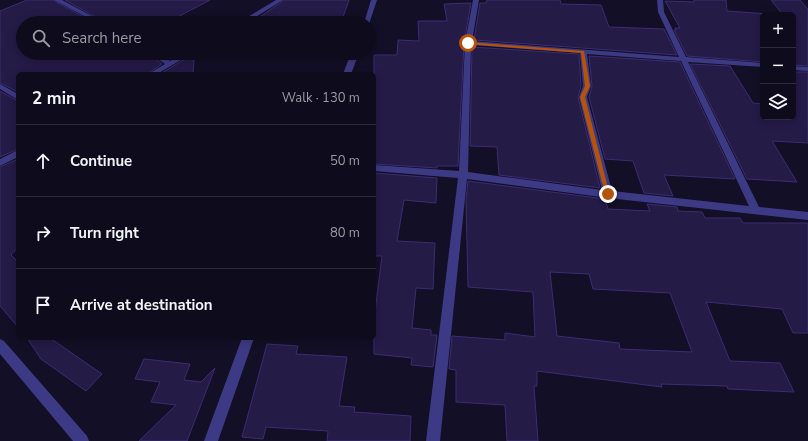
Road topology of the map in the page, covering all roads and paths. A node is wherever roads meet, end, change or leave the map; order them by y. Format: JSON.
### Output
{"nodes":[{"id":1,"x":57,"y":0,"type":"edge"},
{"id":2,"x":280,"y":0,"type":"edge"},
{"id":3,"x":374,"y":0,"type":"edge"},
{"id":4,"x":476,"y":0,"type":"edge"},
{"id":5,"x":660,"y":0,"type":"edge"},
{"id":6,"x":88,"y":16,"type":"edge"},
{"id":7,"x":252,"y":16,"type":"edge"},
{"id":8,"x":369,"y":16,"type":"edge"},
{"id":9,"x":468,"y":43,"type":"junction"},
{"id":10,"x":583,"y":52,"type":"junction"},
{"id":11,"x":682,"y":59,"type":"junction"},
{"id":12,"x":164,"y":60,"type":"edge"},
{"id":13,"x":177,"y":60,"type":"edge"},
{"id":14,"x":352,"y":60,"type":"edge"},
{"id":15,"x":170,"y":64,"type":"junction"},
{"id":16,"x":760,"y":65,"type":"edge"},
{"id":17,"x":796,"y":68,"type":"edge"},
{"id":18,"x":808,"y":69,"type":"edge"},
{"id":19,"x":156,"y":72,"type":"edge"},
{"id":20,"x":348,"y":72,"type":"edge"},
{"id":21,"x":0,"y":86,"type":"edge"},
{"id":22,"x":16,"y":97,"type":"edge"},
{"id":23,"x":16,"y":154,"type":"edge"},
{"id":24,"x":0,"y":163,"type":"edge"},
{"id":25,"x":376,"y":168,"type":"edge"},
{"id":26,"x":463,"y":175,"type":"junction"},
{"id":27,"x":608,"y":194,"type":"junction"},
{"id":28,"x":756,"y":211,"type":"junction"},
{"id":29,"x":808,"y":216,"type":"edge"},
{"id":30,"x":247,"y":340,"type":"edge"},
{"id":31,"x":0,"y":345,"type":"edge"},
{"id":32,"x":82,"y":441,"type":"edge"},
{"id":33,"x":211,"y":441,"type":"edge"},
{"id":34,"x":433,"y":441,"type":"edge"}],
"edges":[{"from":1,"to":6,"type":"street"},
{"from":2,"to":7,"type":"street"},
{"from":3,"to":8,"type":"street"},
{"from":4,"to":9,"type":"street"},
{"from":5,"to":11,"type":"street"},
{"from":9,"to":10,"type":"street"},
{"from":9,"to":26,"type":"street"},
{"from":10,"to":11,"type":"street"},
{"from":10,"to":27,"type":"street"},
{"from":11,"to":16,"type":"street"},
{"from":11,"to":28,"type":"street"},
{"from":12,"to":15,"type":"street"},
{"from":13,"to":15,"type":"street"},
{"from":14,"to":20,"type":"street"},
{"from":15,"to":19,"type":"street"},
{"from":17,"to":18,"type":"street"},
{"from":21,"to":22,"type":"street"},
{"from":23,"to":24,"type":"street"},
{"from":25,"to":26,"type":"street"},
{"from":26,"to":27,"type":"street"},
{"from":26,"to":34,"type":"street"},
{"from":27,"to":28,"type":"street"},
{"from":28,"to":29,"type":"street"},
{"from":30,"to":33,"type":"street"},
{"from":31,"to":32,"type":"street"}]}
